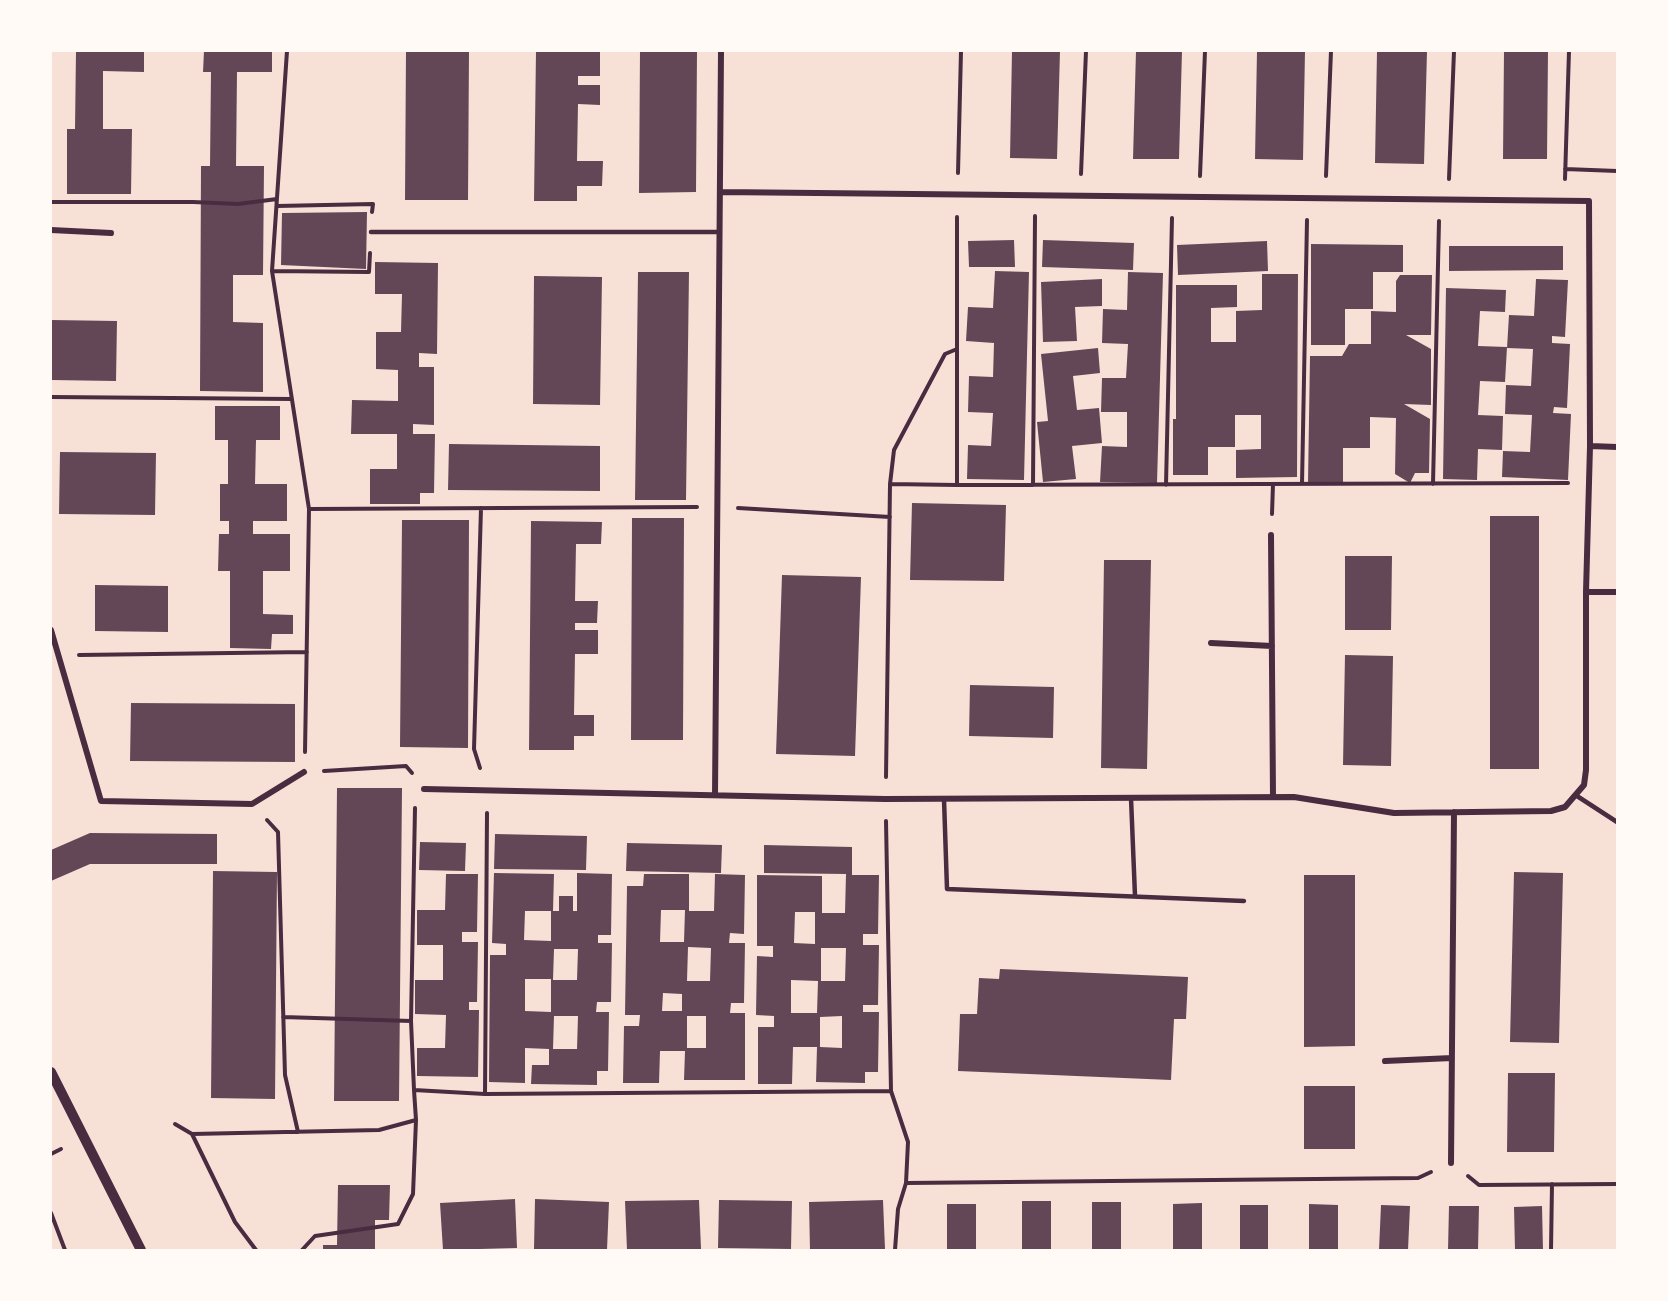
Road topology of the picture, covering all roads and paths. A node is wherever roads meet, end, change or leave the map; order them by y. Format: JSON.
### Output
{"nodes":[{"id":1,"x":287,"y":51,"type":"edge"},
{"id":2,"x":721,"y":51,"type":"edge"},
{"id":3,"x":961,"y":51,"type":"edge"},
{"id":4,"x":1086,"y":51,"type":"edge"},
{"id":5,"x":1205,"y":51,"type":"edge"},
{"id":6,"x":1331,"y":51,"type":"edge"},
{"id":7,"x":1454,"y":51,"type":"edge"},
{"id":8,"x":1569,"y":51,"type":"edge"},
{"id":9,"x":1565,"y":169,"type":"junction"},
{"id":10,"x":1617,"y":171,"type":"edge"},
{"id":11,"x":720,"y":192,"type":"junction"},
{"id":12,"x":957,"y":194,"type":"junction"},
{"id":13,"x":1035,"y":195,"type":"junction"},
{"id":14,"x":1080,"y":195,"type":"junction"},
{"id":15,"x":1172,"y":196,"type":"junction"},
{"id":16,"x":1199,"y":196,"type":"junction"},
{"id":17,"x":1308,"y":198,"type":"junction"},
{"id":18,"x":1325,"y":198,"type":"junction"},
{"id":19,"x":277,"y":199,"type":"junction"},
{"id":20,"x":1439,"y":199,"type":"junction"},
{"id":21,"x":1448,"y":199,"type":"junction"},
{"id":22,"x":1564,"y":200,"type":"junction"},
{"id":23,"x":51,"y":202,"type":"edge"},
{"id":24,"x":276,"y":206,"type":"junction"},
{"id":25,"x":51,"y":230,"type":"edge"},
{"id":26,"x":371,"y":232,"type":"junction"},
{"id":27,"x":719,"y":232,"type":"junction"},
{"id":28,"x":111,"y":233,"type":"dead end"},
{"id":29,"x":272,"y":271,"type":"junction"},
{"id":30,"x":957,"y":349,"type":"junction"},
{"id":31,"x":51,"y":397,"type":"edge"},
{"id":32,"x":292,"y":399,"type":"junction"},
{"id":33,"x":1590,"y":446,"type":"junction"},
{"id":34,"x":1617,"y":447,"type":"edge"},
{"id":35,"x":890,"y":483,"type":"junction"},
{"id":36,"x":1589,"y":483,"type":"junction"},
{"id":37,"x":1273,"y":484,"type":"junction"},
{"id":38,"x":1302,"y":484,"type":"junction"},
{"id":39,"x":1433,"y":484,"type":"junction"},
{"id":40,"x":957,"y":485,"type":"junction"},
{"id":41,"x":1033,"y":485,"type":"junction"},
{"id":42,"x":1166,"y":485,"type":"junction"},
{"id":43,"x":717,"y":506,"type":"junction"},
{"id":44,"x":481,"y":508,"type":"junction"},
{"id":45,"x":309,"y":509,"type":"junction"},
{"id":46,"x":890,"y":517,"type":"junction"},
{"id":47,"x":1272,"y":535,"type":"joint"},
{"id":48,"x":1586,"y":592,"type":"junction"},
{"id":49,"x":1617,"y":592,"type":"edge"},
{"id":50,"x":51,"y":630,"type":"edge"},
{"id":51,"x":1211,"y":643,"type":"dead end"},
{"id":52,"x":1272,"y":646,"type":"junction"},
{"id":53,"x":307,"y":652,"type":"junction"},
{"id":54,"x":58,"y":656,"type":"junction"},
{"id":55,"x":304,"y":772,"type":"junction"},
{"id":56,"x":424,"y":789,"type":"junction"},
{"id":57,"x":488,"y":790,"type":"junction"},
{"id":58,"x":714,"y":795,"type":"junction"},
{"id":59,"x":1576,"y":796,"type":"junction"},
{"id":60,"x":1273,"y":797,"type":"junction"},
{"id":61,"x":1131,"y":798,"type":"junction"},
{"id":62,"x":885,"y":799,"type":"junction"},
{"id":63,"x":944,"y":799,"type":"junction"},
{"id":64,"x":252,"y":804,"type":"junction"},
{"id":65,"x":1454,"y":812,"type":"junction"},
{"id":66,"x":1617,"y":822,"type":"edge"},
{"id":67,"x":1135,"y":896,"type":"junction"},
{"id":68,"x":1244,"y":901,"type":"dead end"},
{"id":69,"x":283,"y":1017,"type":"junction"},
{"id":70,"x":411,"y":1021,"type":"junction"},
{"id":71,"x":1452,"y":1058,"type":"junction"},
{"id":72,"x":1385,"y":1060,"type":"dead end"},
{"id":73,"x":51,"y":1072,"type":"edge"},
{"id":74,"x":414,"y":1090,"type":"junction"},
{"id":75,"x":891,"y":1091,"type":"junction"},
{"id":76,"x":485,"y":1094,"type":"junction"},
{"id":77,"x":416,"y":1120,"type":"junction"},
{"id":78,"x":175,"y":1124,"type":"dead end"},
{"id":79,"x":298,"y":1132,"type":"junction"},
{"id":80,"x":192,"y":1134,"type":"junction"},
{"id":81,"x":61,"y":1149,"type":"dead end"},
{"id":82,"x":51,"y":1154,"type":"edge"},
{"id":83,"x":1451,"y":1163,"type":"junction"},
{"id":84,"x":906,"y":1183,"type":"junction"},
{"id":85,"x":1552,"y":1184,"type":"junction"},
{"id":86,"x":1617,"y":1184,"type":"edge"},
{"id":87,"x":51,"y":1213,"type":"edge"},
{"id":88,"x":65,"y":1250,"type":"edge"},
{"id":89,"x":141,"y":1250,"type":"edge"},
{"id":90,"x":256,"y":1250,"type":"edge"},
{"id":91,"x":302,"y":1250,"type":"edge"},
{"id":92,"x":895,"y":1250,"type":"edge"},
{"id":93,"x":1551,"y":1250,"type":"edge"}],
"edges":[{"from":1,"to":19,"type":"path"},
{"from":2,"to":11,"type":"street"},
{"from":3,"to":12,"type":"path"},
{"from":4,"to":14,"type":"path"},
{"from":5,"to":16,"type":"path"},
{"from":6,"to":18,"type":"path"},
{"from":7,"to":21,"type":"path"},
{"from":8,"to":9,"type":"path"},
{"from":9,"to":10,"type":"path"},
{"from":9,"to":22,"type":"path"},
{"from":11,"to":12,"type":"street"},
{"from":11,"to":27,"type":"street"},
{"from":12,"to":13,"type":"street"},
{"from":12,"to":30,"type":"path"},
{"from":13,"to":14,"type":"street"},
{"from":13,"to":41,"type":"path"},
{"from":14,"to":15,"type":"street"},
{"from":15,"to":16,"type":"street"},
{"from":15,"to":42,"type":"path"},
{"from":16,"to":17,"type":"street"},
{"from":17,"to":18,"type":"street"},
{"from":17,"to":38,"type":"path"},
{"from":18,"to":20,"type":"street"},
{"from":19,"to":23,"type":"path"},
{"from":19,"to":24,"type":"path"},
{"from":20,"to":21,"type":"street"},
{"from":20,"to":39,"type":"path"},
{"from":21,"to":22,"type":"street"},
{"from":22,"to":33,"type":"street"},
{"from":24,"to":26,"type":"path"},
{"from":24,"to":29,"type":"path"},
{"from":25,"to":28,"type":"street"},
{"from":26,"to":27,"type":"lane"},
{"from":26,"to":29,"type":"path"},
{"from":27,"to":43,"type":"street"},
{"from":29,"to":32,"type":"path"},
{"from":30,"to":35,"type":"path"},
{"from":30,"to":40,"type":"path"},
{"from":31,"to":32,"type":"path"},
{"from":32,"to":45,"type":"path"},
{"from":33,"to":34,"type":"street"},
{"from":33,"to":36,"type":"street"},
{"from":35,"to":40,"type":"path"},
{"from":35,"to":46,"type":"path"},
{"from":36,"to":39,"type":"path"},
{"from":36,"to":48,"type":"street"},
{"from":37,"to":38,"type":"path"},
{"from":37,"to":42,"type":"path"},
{"from":37,"to":47,"type":"path"},
{"from":38,"to":39,"type":"path"},
{"from":40,"to":41,"type":"path"},
{"from":41,"to":42,"type":"path"},
{"from":43,"to":44,"type":"path"},
{"from":43,"to":46,"type":"path"},
{"from":43,"to":58,"type":"street"},
{"from":44,"to":45,"type":"path"},
{"from":44,"to":57,"type":"path"},
{"from":45,"to":53,"type":"path"},
{"from":46,"to":62,"type":"path"},
{"from":47,"to":52,"type":"street"},
{"from":48,"to":49,"type":"street"},
{"from":48,"to":59,"type":"street"},
{"from":50,"to":54,"type":"street"},
{"from":51,"to":52,"type":"street"},
{"from":52,"to":60,"type":"street"},
{"from":53,"to":54,"type":"path"},
{"from":53,"to":55,"type":"path"},
{"from":54,"to":64,"type":"street"},
{"from":55,"to":56,"type":"path"},
{"from":55,"to":64,"type":"street"},
{"from":56,"to":57,"type":"street"},
{"from":56,"to":70,"type":"path"},
{"from":57,"to":58,"type":"street"},
{"from":57,"to":76,"type":"path"},
{"from":58,"to":62,"type":"street"},
{"from":59,"to":65,"type":"street"},
{"from":59,"to":66,"type":"lane"},
{"from":60,"to":61,"type":"street"},
{"from":60,"to":65,"type":"street"},
{"from":61,"to":63,"type":"street"},
{"from":61,"to":67,"type":"lane"},
{"from":62,"to":63,"type":"street"},
{"from":62,"to":75,"type":"path"},
{"from":63,"to":67,"type":"lane"},
{"from":64,"to":69,"type":"path"},
{"from":65,"to":71,"type":"street"},
{"from":67,"to":68,"type":"lane"},
{"from":69,"to":70,"type":"path"},
{"from":69,"to":79,"type":"path"},
{"from":70,"to":74,"type":"path"},
{"from":71,"to":72,"type":"street"},
{"from":71,"to":83,"type":"street"},
{"from":73,"to":89,"type":"street"},
{"from":74,"to":76,"type":"path"},
{"from":74,"to":77,"type":"path"},
{"from":75,"to":76,"type":"path"},
{"from":75,"to":84,"type":"path"},
{"from":77,"to":79,"type":"path"},
{"from":77,"to":91,"type":"path"},
{"from":78,"to":80,"type":"path"},
{"from":79,"to":80,"type":"path"},
{"from":80,"to":90,"type":"path"},
{"from":81,"to":82,"type":"path"},
{"from":83,"to":84,"type":"path"},
{"from":83,"to":85,"type":"path"},
{"from":84,"to":92,"type":"path"},
{"from":85,"to":86,"type":"path"},
{"from":85,"to":93,"type":"path"},
{"from":87,"to":88,"type":"path"}]}
